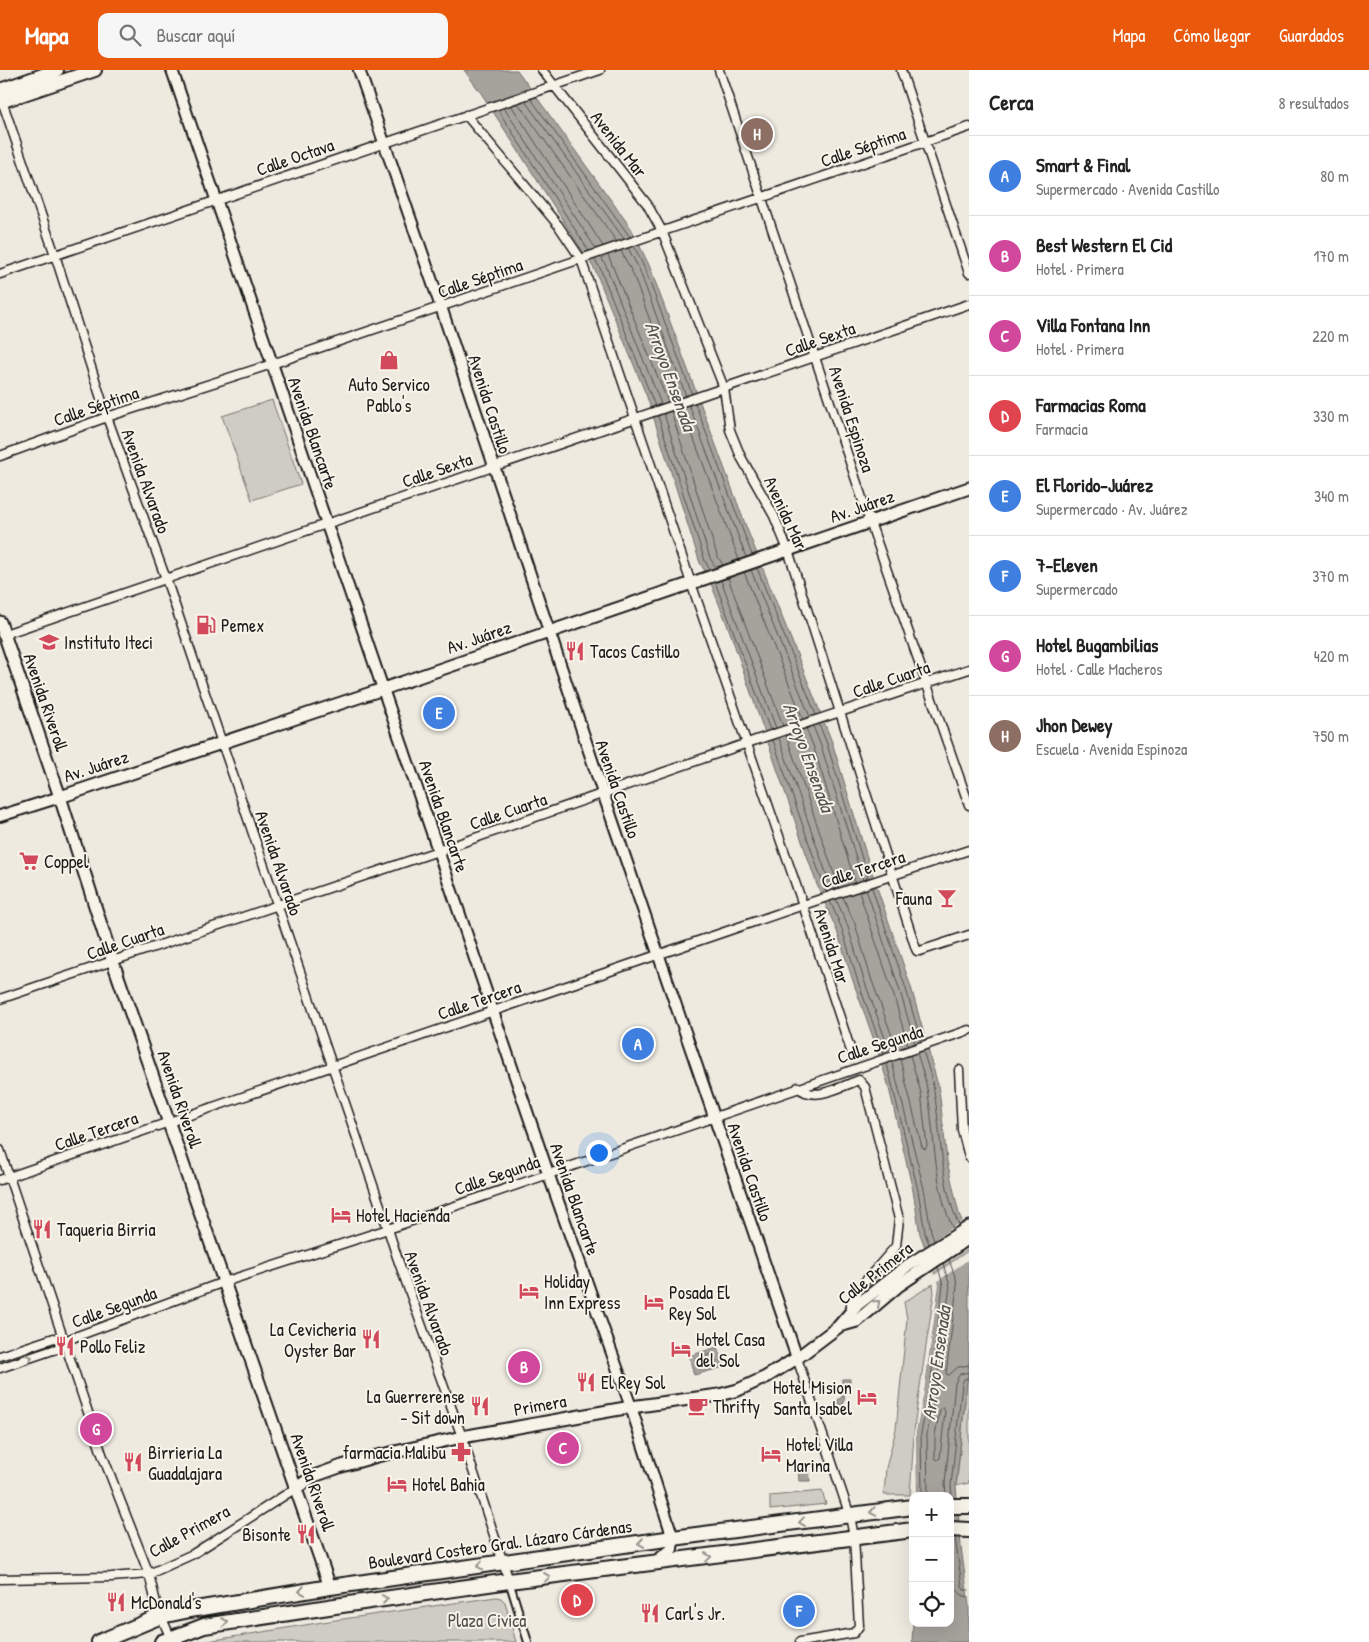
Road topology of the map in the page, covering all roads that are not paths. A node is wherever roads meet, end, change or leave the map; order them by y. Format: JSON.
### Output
{"nodes":[{"id":1,"x":57,"y":70,"type":"edge"},
{"id":2,"x":95,"y":70,"type":"edge"},
{"id":3,"x":172,"y":70,"type":"edge"},
{"id":4,"x":359,"y":70,"type":"edge"},
{"id":5,"x":542,"y":70,"type":"edge"},
{"id":6,"x":600,"y":70,"type":"edge"},
{"id":7,"x":719,"y":70,"type":"edge"},
{"id":8,"x":901,"y":70,"type":"edge"},
{"id":9,"x":555,"y":85,"type":"junction"},
{"id":10,"x":0,"y":97,"type":"edge"},
{"id":11,"x":466,"y":115,"type":"junction"},
{"id":12,"x":969,"y":127,"type":"edge"},
{"id":13,"x":385,"y":142,"type":"junction"},
{"id":14,"x":925,"y":142,"type":"junction"},
{"id":15,"x":762,"y":197,"type":"junction"},
{"id":16,"x":216,"y":200,"type":"junction"},
{"id":17,"x":662,"y":231,"type":"junction"},
{"id":18,"x":55,"y":255,"type":"junction"},
{"id":19,"x":581,"y":259,"type":"junction"},
{"id":20,"x":969,"y":273,"type":"edge"},
{"id":21,"x":0,"y":274,"type":"edge"},
{"id":22,"x":969,"y":304,"type":"edge"},
{"id":23,"x":441,"y":307,"type":"junction"},
{"id":24,"x":815,"y":356,"type":"junction"},
{"id":25,"x":272,"y":364,"type":"junction"},
{"id":26,"x":720,"y":389,"type":"junction"},
{"id":27,"x":107,"y":417,"type":"junction"},
{"id":28,"x":638,"y":417,"type":"junction"},
{"id":29,"x":0,"y":456,"type":"edge"},
{"id":30,"x":494,"y":467,"type":"junction"},
{"id":31,"x":969,"y":488,"type":"edge"},
{"id":32,"x":870,"y":522,"type":"junction"},
{"id":33,"x":327,"y":524,"type":"junction"},
{"id":34,"x":788,"y":550,"type":"junction"},
{"id":35,"x":166,"y":579,"type":"junction"},
{"id":36,"x":691,"y":583,"type":"junction"},
{"id":37,"x":0,"y":622,"type":"edge"},
{"id":38,"x":549,"y":631,"type":"junction"},
{"id":39,"x":2,"y":635,"type":"edge"},
{"id":40,"x":969,"y":669,"type":"edge"},
{"id":41,"x":925,"y":684,"type":"junction"},
{"id":42,"x":383,"y":689,"type":"junction"},
{"id":43,"x":840,"y":713,"type":"junction"},
{"id":44,"x":222,"y":743,"type":"junction"},
{"id":45,"x":746,"y":743,"type":"junction"},
{"id":46,"x":603,"y":794,"type":"junction"},
{"id":47,"x":60,"y":797,"type":"junction"},
{"id":48,"x":969,"y":805,"type":"edge"},
{"id":49,"x":0,"y":816,"type":"edge"},
{"id":50,"x":969,"y":850,"type":"edge"},
{"id":51,"x":438,"y":851,"type":"junction"},
{"id":52,"x":890,"y":876,"type":"junction"},
{"id":53,"x":277,"y":904,"type":"junction"},
{"id":54,"x":803,"y":905,"type":"junction"},
{"id":55,"x":969,"y":935,"type":"edge"},
{"id":56,"x":658,"y":955,"type":"junction"},
{"id":57,"x":113,"y":962,"type":"junction"},
{"id":58,"x":0,"y":999,"type":"edge"},
{"id":59,"x":493,"y":1011,"type":"junction"},
{"id":60,"x":969,"y":1030,"type":"edge"},
{"id":61,"x":851,"y":1051,"type":"dead end"},
{"id":62,"x":332,"y":1066,"type":"junction"},
{"id":63,"x":959,"y":1070,"type":"dead end"},
{"id":64,"x":798,"y":1087,"type":"junction"},
{"id":65,"x":713,"y":1116,"type":"junction"},
{"id":66,"x":170,"y":1122,"type":"junction"},
{"id":67,"x":0,"y":1150,"type":"edge"},
{"id":68,"x":969,"y":1157,"type":"edge"},
{"id":69,"x":548,"y":1173,"type":"junction"},
{"id":70,"x":9,"y":1177,"type":"junction"},
{"id":71,"x":0,"y":1180,"type":"edge"},
{"id":72,"x":969,"y":1227,"type":"edge"},
{"id":73,"x":388,"y":1229,"type":"junction"},
{"id":74,"x":969,"y":1238,"type":"edge"},
{"id":75,"x":910,"y":1270,"type":"junction"},
{"id":76,"x":224,"y":1282,"type":"junction"},
{"id":77,"x":854,"y":1316,"type":"junction"},
{"id":78,"x":838,"y":1327,"type":"joint"},
{"id":79,"x":64,"y":1341,"type":"junction"},
{"id":80,"x":0,"y":1356,"type":"edge"},
{"id":81,"x":796,"y":1358,"type":"junction"},
{"id":82,"x":0,"y":1368,"type":"edge"},
{"id":83,"x":631,"y":1407,"type":"junction"},
{"id":84,"x":462,"y":1437,"type":"junction"},
{"id":85,"x":296,"y":1488,"type":"junction"},
{"id":86,"x":954,"y":1506,"type":"edge"},
{"id":87,"x":969,"y":1506,"type":"edge"},
{"id":88,"x":909,"y":1507,"type":"edge"},
{"id":89,"x":850,"y":1516,"type":"junction"},
{"id":90,"x":909,"y":1530,"type":"edge"},
{"id":91,"x":954,"y":1530,"type":"edge"},
{"id":92,"x":969,"y":1530,"type":"edge"},
{"id":93,"x":854,"y":1537,"type":"junction"},
{"id":94,"x":673,"y":1538,"type":"junction"},
{"id":95,"x":502,"y":1563,"type":"junction"},
{"id":96,"x":651,"y":1564,"type":"junction"},
{"id":97,"x":149,"y":1574,"type":"junction"},
{"id":98,"x":0,"y":1579,"type":"edge"},
{"id":99,"x":509,"y":1581,"type":"junction"},
{"id":100,"x":330,"y":1587,"type":"junction"},
{"id":101,"x":161,"y":1616,"type":"junction"},
{"id":102,"x":168,"y":1641,"type":"edge"},
{"id":103,"x":99,"y":1642,"type":"edge"},
{"id":104,"x":528,"y":1642,"type":"edge"},
{"id":105,"x":800,"y":1642,"type":"edge"}],
"edges":[{"from":1,"to":10,"type":"main road"},
{"from":2,"to":10,"type":"main road"},
{"from":3,"to":16,"type":"street","name":"Avenida Blancarte"},
{"from":4,"to":13,"type":"street","name":"Avenida Castillo"},
{"from":5,"to":9,"type":"street","name":"Avenida Mar"},
{"from":6,"to":9,"type":"street","name":"Calle Octava"},
{"from":7,"to":15,"type":"street","name":"Avenida Espinoza"},
{"from":8,"to":14,"type":"street"},
{"from":9,"to":11,"type":"street","name":"Calle Octava"},
{"from":9,"to":17,"type":"street","name":"Avenida Mar"},
{"from":10,"to":18,"type":"street","name":"Avenida Alvarado"},
{"from":11,"to":13,"type":"street","name":"Calle Octava"},
{"from":11,"to":19,"type":"street","name":"Avenida Mar"},
{"from":12,"to":14,"type":"street","name":"Calle Séptima"},
{"from":13,"to":16,"type":"street","name":"Calle Octava"},
{"from":13,"to":23,"type":"street","name":"Avenida Castillo"},
{"from":14,"to":15,"type":"street","name":"Calle Séptima"},
{"from":14,"to":20,"type":"street"},
{"from":15,"to":17,"type":"street","name":"Calle Séptima"},
{"from":15,"to":24,"type":"street","name":"Avenida Espinoza"},
{"from":16,"to":18,"type":"street","name":"Calle Octava"},
{"from":16,"to":25,"type":"street","name":"Avenida Blancarte"},
{"from":17,"to":19,"type":"street","name":"Calle Séptima"},
{"from":17,"to":26,"type":"street","name":"Avenida Mar"},
{"from":18,"to":21,"type":"street","name":"Calle Octava"},
{"from":18,"to":27,"type":"street","name":"Avenida Alvarado"},
{"from":19,"to":23,"type":"street","name":"Calle Séptima"},
{"from":19,"to":28,"type":"street","name":"Avenida Mar"},
{"from":22,"to":24,"type":"street","name":"Calle Sexta"},
{"from":23,"to":25,"type":"street","name":"Calle Séptima"},
{"from":23,"to":30,"type":"street","name":"Avenida Castillo"},
{"from":24,"to":26,"type":"street","name":"Calle Sexta"},
{"from":24,"to":32,"type":"street","name":"Avenida Espinoza"},
{"from":25,"to":27,"type":"street","name":"Calle Séptima"},
{"from":25,"to":33,"type":"street","name":"Avenida Blancarte"},
{"from":26,"to":28,"type":"street","name":"Calle Sexta"},
{"from":26,"to":34,"type":"street","name":"Avenida Mar"},
{"from":27,"to":29,"type":"street","name":"Calle Séptima"},
{"from":27,"to":35,"type":"street","name":"Avenida Alvarado"},
{"from":28,"to":30,"type":"street","name":"Calle Sexta"},
{"from":28,"to":36,"type":"street","name":"Avenida Mar"},
{"from":30,"to":33,"type":"street","name":"Calle Sexta"},
{"from":30,"to":38,"type":"street","name":"Avenida Castillo"},
{"from":31,"to":32,"type":"main road","name":"Av. Juárez"},
{"from":32,"to":34,"type":"main road","name":"Av. Juárez"},
{"from":32,"to":41,"type":"street","name":"Avenida Espinoza"},
{"from":33,"to":35,"type":"street","name":"Calle Sexta"},
{"from":33,"to":42,"type":"street","name":"Avenida Blancarte"},
{"from":34,"to":36,"type":"main road","name":"Av. Juárez"},
{"from":34,"to":43,"type":"street","name":"Avenida Mar"},
{"from":35,"to":39,"type":"street","name":"Calle Sexta"},
{"from":35,"to":44,"type":"street","name":"Avenida Alvarado"},
{"from":36,"to":38,"type":"main road","name":"Av. Juárez"},
{"from":36,"to":45,"type":"street","name":"Avenida Mar"},
{"from":37,"to":39,"type":"main road","name":"Avenida Riveroll"},
{"from":38,"to":42,"type":"main road","name":"Av. Juárez"},
{"from":38,"to":46,"type":"street","name":"Avenida Castillo"},
{"from":39,"to":47,"type":"main road","name":"Avenida Riveroll"},
{"from":40,"to":41,"type":"street","name":"Calle Cuarta"},
{"from":41,"to":43,"type":"street","name":"Calle Cuarta"},
{"from":41,"to":48,"type":"street","name":"Avenida Espinoza"},
{"from":42,"to":44,"type":"main road","name":"Av. Juárez"},
{"from":42,"to":51,"type":"street","name":"Avenida Blancarte"},
{"from":43,"to":45,"type":"street","name":"Calle Cuarta"},
{"from":43,"to":52,"type":"street","name":"Avenida Mar"},
{"from":44,"to":47,"type":"main road","name":"Av. Juárez"},
{"from":44,"to":53,"type":"street","name":"Avenida Alvarado"},
{"from":45,"to":46,"type":"street","name":"Calle Cuarta"},
{"from":45,"to":54,"type":"street","name":"Avenida Mar"},
{"from":46,"to":51,"type":"street","name":"Calle Cuarta"},
{"from":46,"to":56,"type":"street","name":"Avenida Castillo"},
{"from":47,"to":49,"type":"street","name":"Av. Juárez"},
{"from":47,"to":57,"type":"main road","name":"Avenida Riveroll"},
{"from":50,"to":52,"type":"street","name":"Calle Tercera"},
{"from":51,"to":53,"type":"street","name":"Calle Cuarta"},
{"from":51,"to":59,"type":"street","name":"Avenida Blancarte"},
{"from":52,"to":54,"type":"street","name":"Calle Tercera"},
{"from":52,"to":55,"type":"street","name":"Avenida Mar"},
{"from":53,"to":57,"type":"street","name":"Calle Cuarta"},
{"from":53,"to":62,"type":"street","name":"Avenida Alvarado"},
{"from":54,"to":56,"type":"street","name":"Calle Tercera"},
{"from":54,"to":61,"type":"street","name":"Avenida Mar"},
{"from":56,"to":59,"type":"street","name":"Calle Tercera"},
{"from":56,"to":65,"type":"street","name":"Avenida Castillo"},
{"from":57,"to":58,"type":"street","name":"Calle Cuarta"},
{"from":57,"to":66,"type":"main road","name":"Avenida Riveroll"},
{"from":59,"to":62,"type":"street","name":"Calle Tercera"},
{"from":59,"to":69,"type":"street","name":"Avenida Blancarte"},
{"from":60,"to":64,"type":"street","name":"Calle Segunda"},
{"from":62,"to":66,"type":"street","name":"Calle Tercera"},
{"from":62,"to":73,"type":"street","name":"Avenida Alvarado"},
{"from":63,"to":68,"type":"street"},
{"from":64,"to":65,"type":"street","name":"Calle Segunda"},
{"from":64,"to":77,"type":"street"},
{"from":65,"to":69,"type":"street","name":"Calle Segunda"},
{"from":65,"to":81,"type":"street","name":"Avenida Castillo"},
{"from":66,"to":70,"type":"street","name":"Calle Tercera"},
{"from":66,"to":76,"type":"main road","name":"Avenida Riveroll"},
{"from":67,"to":70,"type":"street"},
{"from":69,"to":73,"type":"street","name":"Calle Segunda"},
{"from":69,"to":83,"type":"street","name":"Avenida Blancarte"},
{"from":70,"to":71,"type":"street","name":"Calle Tercera"},
{"from":70,"to":79,"type":"street"},
{"from":72,"to":75,"type":"main road","name":"Calle Primera"},
{"from":73,"to":76,"type":"street","name":"Calle Segunda"},
{"from":73,"to":84,"type":"street","name":"Avenida Alvarado"},
{"from":74,"to":75,"type":"main road","name":"Calle Primera"},
{"from":75,"to":77,"type":"main road","name":"Calle Primera"},
{"from":76,"to":79,"type":"street","name":"Calle Segunda"},
{"from":76,"to":85,"type":"main road","name":"Avenida Riveroll"},
{"from":77,"to":78,"type":"main road","name":"Calle Primera"},
{"from":78,"to":81,"type":"main road","name":"Primera"},
{"from":79,"to":80,"type":"street","name":"Calle Segunda"},
{"from":82,"to":79,"type":"street","name":"Calle Segunda","one_way":true},
{"from":79,"to":97,"type":"street"},
{"from":81,"to":83,"type":"main road","name":"Primera"},
{"from":81,"to":89,"type":"street","name":"Avenida Castillo"},
{"from":83,"to":84,"type":"main road","name":"Primera"},
{"from":83,"to":94,"type":"street","name":"Avenida Blancarte"},
{"from":84,"to":85,"type":"main road","name":"Primera"},
{"from":84,"to":95,"type":"street","name":"Avenida Alvarado"},
{"from":85,"to":97,"type":"street","name":"Calle Primera"},
{"from":85,"to":100,"type":"main road","name":"Avenida Riveroll"},
{"from":86,"to":87,"type":"highway"},
{"from":88,"to":89,"type":"highway","name":"Boulevard Costero Gral. Lázaro Cárdenas","one_way":true},
{"from":89,"to":93,"type":"street","name":"Avenida Castillo"},
{"from":89,"to":94,"type":"highway","name":"Boulevard Costero Gral. Lázaro Cárdenas","one_way":true},
{"from":90,"to":93,"type":"highway"},
{"from":91,"to":92,"type":"highway"},
{"from":96,"to":93,"type":"highway","one_way":true},
{"from":93,"to":105,"type":"street","name":"Avenida Castillo"},
{"from":94,"to":95,"type":"highway","name":"Boulevard Costero Gral. Lázaro Cárdenas","one_way":true},
{"from":94,"to":96,"type":"street"},
{"from":95,"to":99,"type":"street","name":"Avenida Alvarado"},
{"from":95,"to":100,"type":"highway","name":"Boulevard Costero Gral. Lázaro Cárdenas","one_way":true},
{"from":99,"to":96,"type":"highway","one_way":true},
{"from":97,"to":98,"type":"street","name":"Calle Primera"},
{"from":97,"to":101,"type":"street"},
{"from":102,"to":99,"type":"highway","one_way":true},
{"from":99,"to":104,"type":"street","name":"Avenida Alvarado"},
{"from":100,"to":101,"type":"highway","name":"Boulevard Costero Gral. Lázaro Cárdenas","one_way":true},
{"from":101,"to":102,"type":"street"},
{"from":101,"to":103,"type":"highway","name":"Boulevard Costero Gral. Lázaro Cárdenas"}]}
